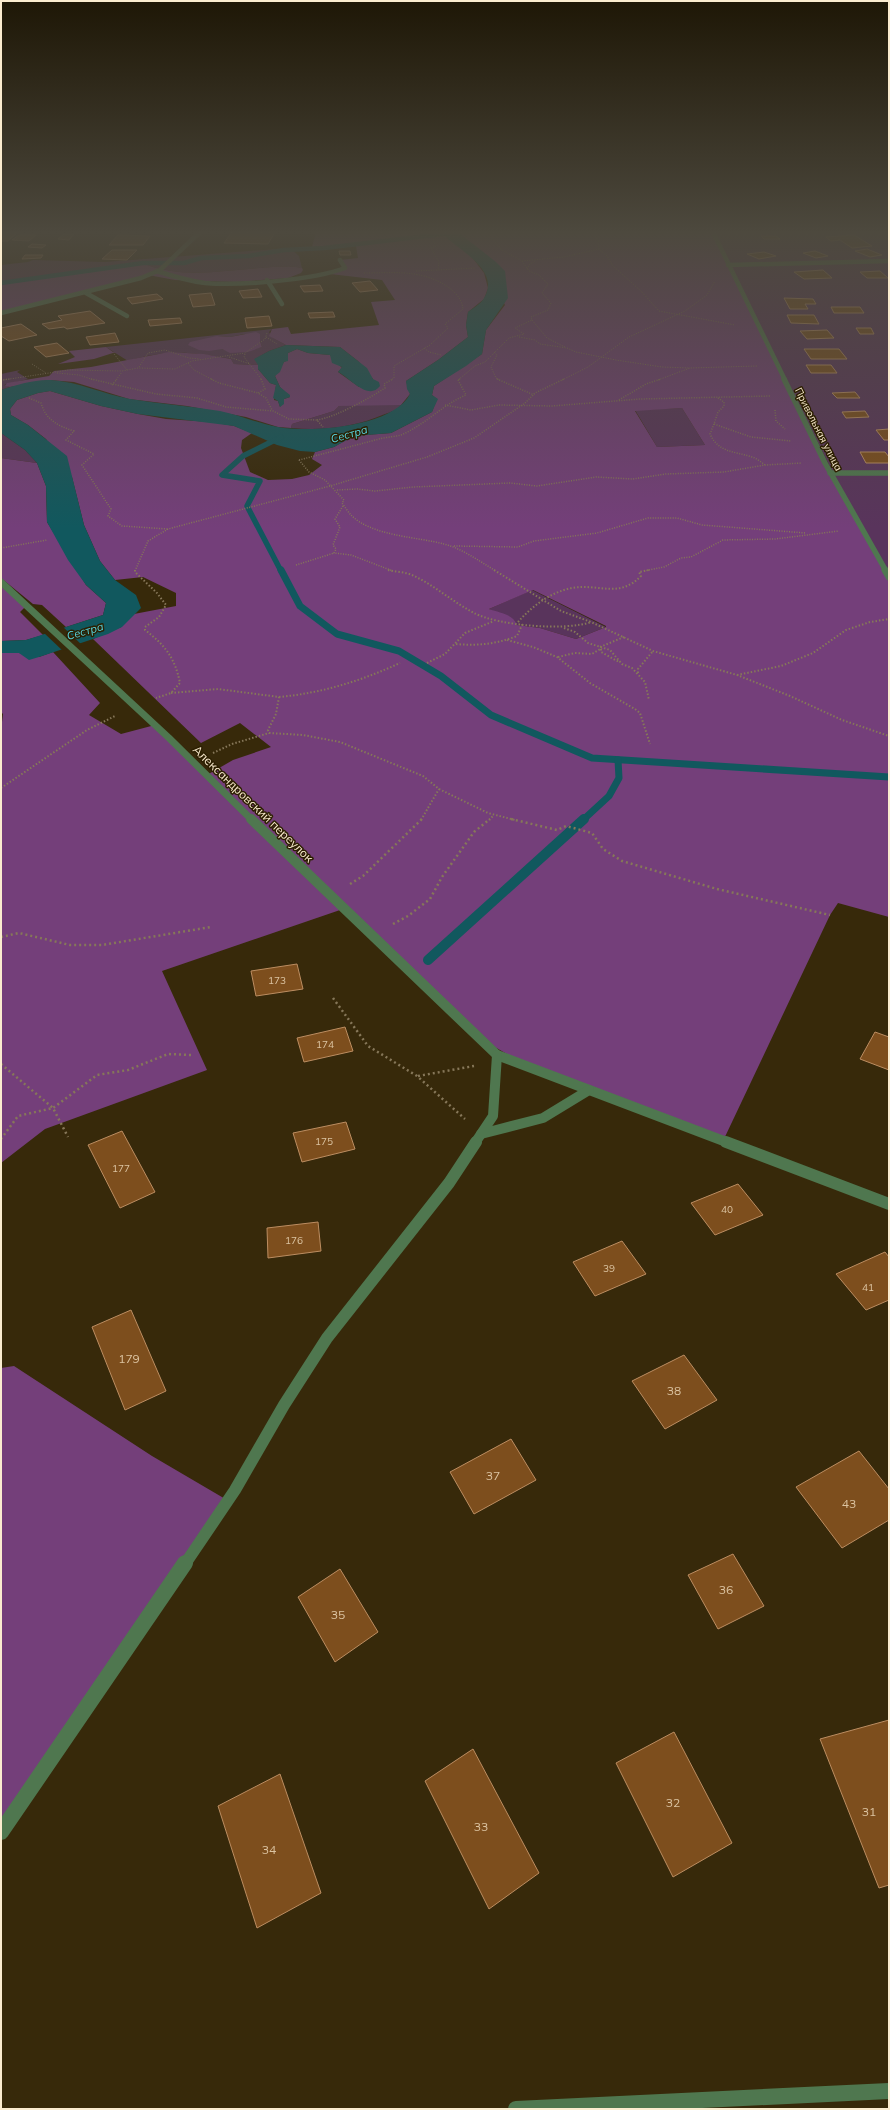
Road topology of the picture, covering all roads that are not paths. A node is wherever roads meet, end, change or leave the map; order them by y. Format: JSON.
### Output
{"nodes":[{"id":1,"x":760,"y":330,"type":"edge"},
{"id":2,"x":830,"y":473,"type":"junction"},
{"id":3,"x":889,"y":473,"type":"edge"},
{"id":4,"x":889,"y":577,"type":"edge"},
{"id":5,"x":1,"y":582,"type":"edge"},
{"id":6,"x":497,"y":1058,"type":"junction"},
{"id":7,"x":589,"y":1090,"type":"junction"},
{"id":8,"x":481,"y":1134,"type":"junction"},
{"id":9,"x":889,"y":1204,"type":"edge"},
{"id":10,"x":1,"y":1832,"type":"edge"},
{"id":11,"x":889,"y":2092,"type":"edge"},
{"id":12,"x":516,"y":2109,"type":"edge"}],
"edges":[{"from":1,"to":2,"type":"street","name":"Привольная улица"},
{"from":2,"to":3,"type":"street"},
{"from":2,"to":4,"type":"street","name":"Привольная улица"},
{"from":5,"to":6,"type":"street","name":"Александровский переулок"},
{"from":6,"to":7,"type":"street"},
{"from":6,"to":8,"type":"street"},
{"from":7,"to":8,"type":"street"},
{"from":7,"to":9,"type":"street"},
{"from":8,"to":10,"type":"street"},
{"from":11,"to":12,"type":"street"}]}
